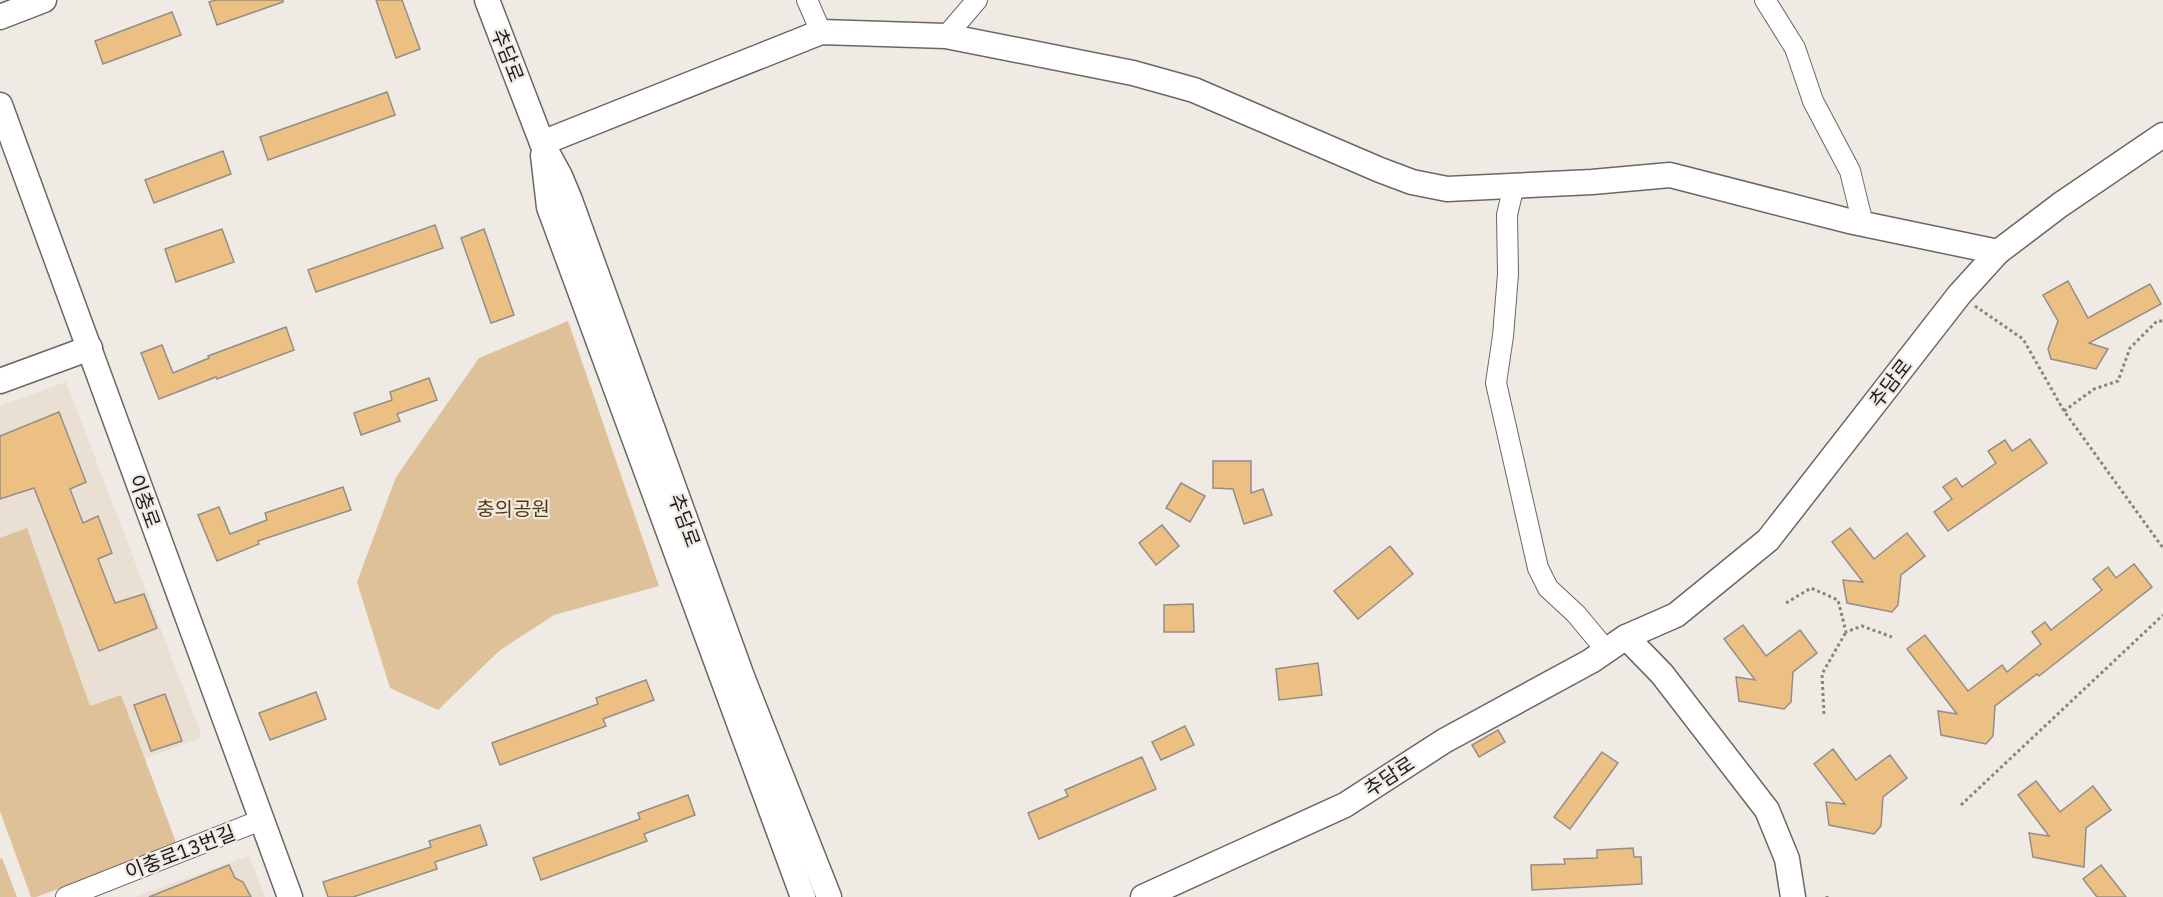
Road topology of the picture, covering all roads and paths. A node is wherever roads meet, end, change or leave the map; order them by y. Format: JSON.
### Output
{"nodes":[{"id":1,"x":44,"y":0,"type":"edge"},
{"id":2,"x":487,"y":0,"type":"edge"},
{"id":3,"x":807,"y":0,"type":"edge"},
{"id":4,"x":977,"y":0,"type":"edge"},
{"id":5,"x":1765,"y":0,"type":"edge"},
{"id":6,"x":0,"y":17,"type":"edge"},
{"id":7,"x":821,"y":32,"type":"junction"},
{"id":8,"x":946,"y":36,"type":"junction"},
{"id":9,"x":0,"y":105,"type":"edge"},
{"id":10,"x":2163,"y":135,"type":"edge"},
{"id":11,"x":542,"y":143,"type":"junction"},
{"id":12,"x":1514,"y":185,"type":"junction"},
{"id":13,"x":1863,"y":224,"type":"junction"},
{"id":14,"x":1998,"y":252,"type":"junction"},
{"id":15,"x":1959,"y":295,"type":"junction"},
{"id":16,"x":2163,"y":321,"type":"edge"},
{"id":17,"x":90,"y":348,"type":"junction"},
{"id":18,"x":0,"y":381,"type":"edge"},
{"id":19,"x":2064,"y":411,"type":"junction"},
{"id":20,"x":2163,"y":549,"type":"edge"},
{"id":21,"x":1786,"y":603,"type":"dead end"},
{"id":22,"x":2163,"y":615,"type":"edge"},
{"id":23,"x":1846,"y":632,"type":"junction"},
{"id":24,"x":1892,"y":637,"type":"dead end"},
{"id":25,"x":1626,"y":638,"type":"junction"},
{"id":26,"x":1606,"y":650,"type":"junction"},
{"id":27,"x":1824,"y":714,"type":"dead end"},
{"id":28,"x":1961,"y":805,"type":"dead end"},
{"id":29,"x":261,"y":820,"type":"junction"},
{"id":30,"x":66,"y":897,"type":"edge"},
{"id":31,"x":290,"y":897,"type":"edge"},
{"id":32,"x":803,"y":897,"type":"edge"},
{"id":33,"x":829,"y":897,"type":"edge"},
{"id":34,"x":1143,"y":897,"type":"edge"},
{"id":35,"x":1793,"y":897,"type":"edge"}],
"edges":[{"from":1,"to":6,"type":"street"},
{"from":2,"to":11,"type":"street","name":"추담로"},
{"from":3,"to":7,"type":"street"},
{"from":4,"to":8,"type":"street"},
{"from":5,"to":13,"type":"street"},
{"from":7,"to":8,"type":"street"},
{"from":7,"to":11,"type":"street"},
{"from":8,"to":12,"type":"street"},
{"from":9,"to":17,"type":"street","name":"이충로"},
{"from":10,"to":14,"type":"street","name":"추담로"},
{"from":11,"to":32,"type":"street","name":"추담로"},
{"from":11,"to":33,"type":"street","name":"추담로"},
{"from":12,"to":13,"type":"street"},
{"from":12,"to":26,"type":"street"},
{"from":13,"to":14,"type":"street"},
{"from":14,"to":15,"type":"street","name":"추담로"},
{"from":15,"to":19,"type":"path"},
{"from":15,"to":25,"type":"street","name":"추담로"},
{"from":16,"to":19,"type":"path"},
{"from":17,"to":18,"type":"street"},
{"from":17,"to":29,"type":"street","name":"이충로"},
{"from":19,"to":20,"type":"path"},
{"from":21,"to":23,"type":"path"},
{"from":22,"to":28,"type":"path"},
{"from":23,"to":24,"type":"path"},
{"from":23,"to":27,"type":"path"},
{"from":25,"to":26,"type":"street","name":"추담로"},
{"from":25,"to":35,"type":"street"},
{"from":26,"to":34,"type":"street","name":"추담로"},
{"from":29,"to":30,"type":"street","name":"이충로13번길"},
{"from":29,"to":31,"type":"street","name":"이충로"}]}
